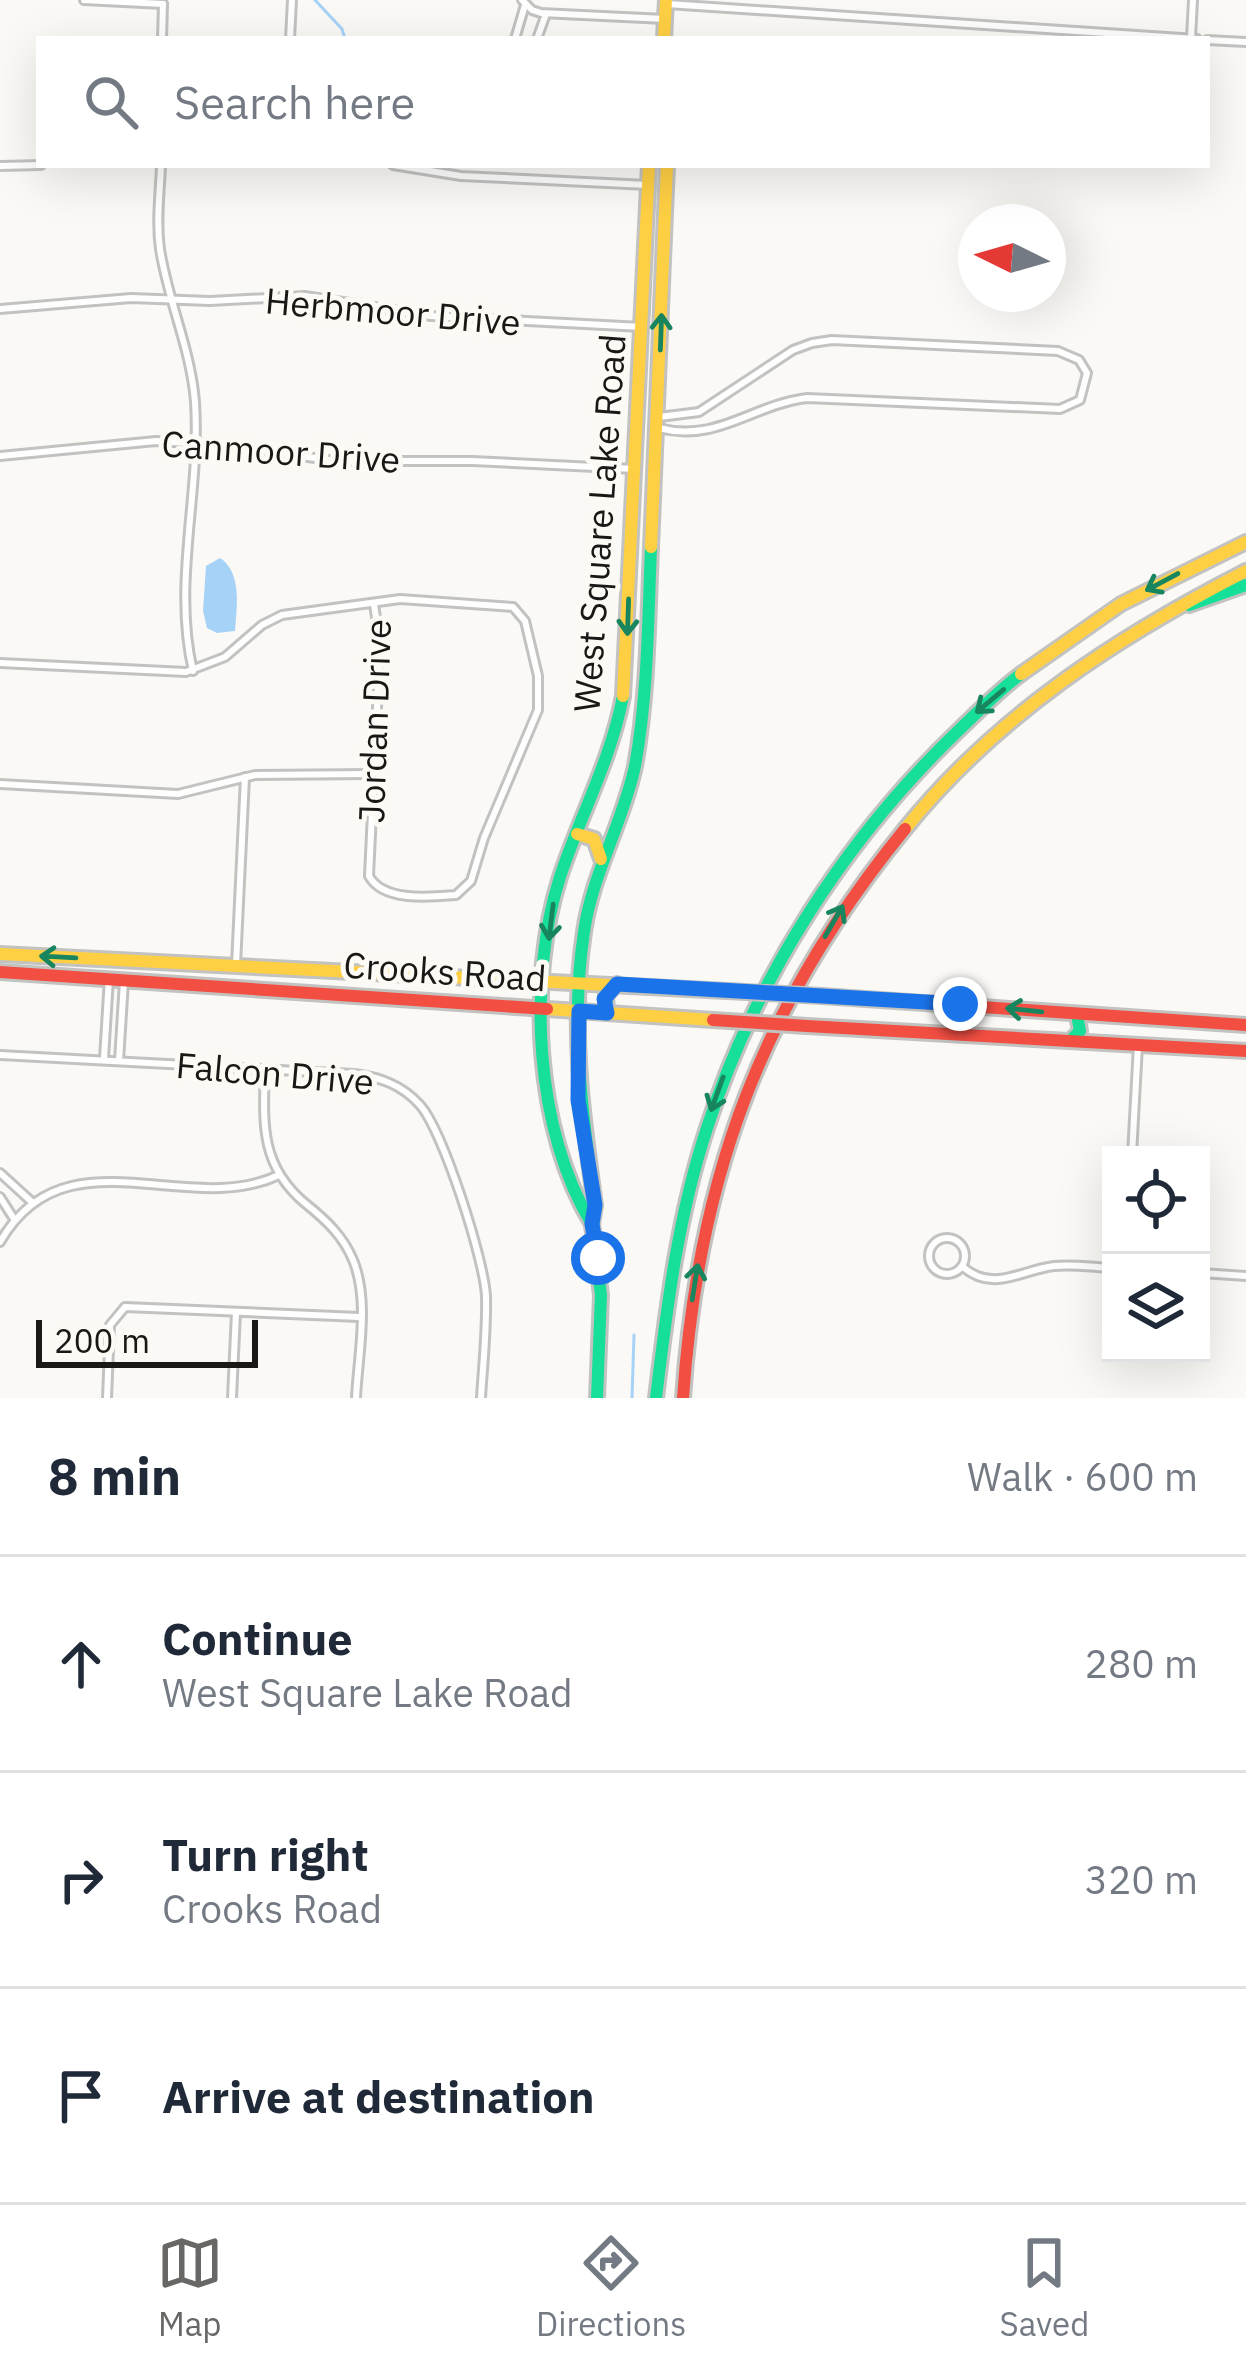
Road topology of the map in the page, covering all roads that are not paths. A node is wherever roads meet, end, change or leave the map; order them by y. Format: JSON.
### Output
{"nodes":[{"id":1,"x":85,"y":0,"type":"edge"},
{"id":2,"x":292,"y":0,"type":"edge"},
{"id":3,"x":1193,"y":0,"type":"edge"},
{"id":4,"x":163,"y":2,"type":"edge"},
{"id":5,"x":524,"y":2,"type":"edge"},
{"id":6,"x":665,"y":8,"type":"edge"},
{"id":7,"x":546,"y":13,"type":"junction"},
{"id":8,"x":162,"y":36,"type":"edge"},
{"id":9,"x":290,"y":36,"type":"edge"},
{"id":10,"x":516,"y":36,"type":"edge"},
{"id":11,"x":538,"y":36,"type":"edge"},
{"id":12,"x":1142,"y":36,"type":"edge"},
{"id":13,"x":1193,"y":36,"type":"edge"},
{"id":14,"x":1210,"y":40,"type":"edge"},
{"id":15,"x":1246,"y":42,"type":"edge"},
{"id":16,"x":36,"y":165,"type":"edge"},
{"id":17,"x":0,"y":166,"type":"edge"},
{"id":18,"x":161,"y":168,"type":"edge"},
{"id":19,"x":412,"y":168,"type":"edge"},
{"id":20,"x":649,"y":168,"type":"edge"},
{"id":21,"x":667,"y":168,"type":"edge"},
{"id":22,"x":648,"y":185,"type":"junction"},
{"id":23,"x":172,"y":299,"type":"junction"},
{"id":24,"x":0,"y":309,"type":"edge"},
{"id":25,"x":642,"y":327,"type":"junction"},
{"id":26,"x":638,"y":416,"type":"junction"},
{"id":27,"x":658,"y":422,"type":"junction"},
{"id":28,"x":196,"y":442,"type":"junction"},
{"id":29,"x":0,"y":456,"type":"edge"},
{"id":30,"x":635,"y":469,"type":"junction"},
{"id":31,"x":1246,"y":542,"type":"edge"},
{"id":32,"x":630,"y":570,"type":"junction"},
{"id":33,"x":1246,"y":572,"type":"edge"},
{"id":34,"x":651,"y":576,"type":"junction"},
{"id":35,"x":1246,"y":585,"type":"edge"},
{"id":36,"x":374,"y":604,"type":"junction"},
{"id":37,"x":1152,"y":618,"type":"junction"},
{"id":38,"x":0,"y":663,"type":"edge"},
{"id":39,"x":193,"y":671,"type":"junction"},
{"id":40,"x":615,"y":737,"type":"junction"},
{"id":41,"x":636,"y":749,"type":"junction"},
{"id":42,"x":373,"y":774,"type":"junction"},
{"id":43,"x":245,"y":777,"type":"junction"},
{"id":44,"x":0,"y":784,"type":"edge"},
{"id":45,"x":577,"y":834,"type":"junction"},
{"id":46,"x":602,"y":864,"type":"junction"},
{"id":47,"x":0,"y":954,"type":"edge"},
{"id":48,"x":116,"y":961,"type":"junction"},
{"id":49,"x":238,"y":965,"type":"junction"},
{"id":50,"x":0,"y":972,"type":"edge"},
{"id":51,"x":373,"y":972,"type":"junction"},
{"id":52,"x":116,"y":978,"type":"junction"},
{"id":53,"x":509,"y":979,"type":"junction"},
{"id":54,"x":546,"y":981,"type":"junction"},
{"id":55,"x":580,"y":982,"type":"junction"},
{"id":56,"x":617,"y":984,"type":"junction"},
{"id":57,"x":232,"y":986,"type":"junction"},
{"id":58,"x":367,"y":997,"type":"junction"},
{"id":59,"x":502,"y":1004,"type":"junction"},
{"id":60,"x":545,"y":1008,"type":"junction"},
{"id":61,"x":579,"y":1011,"type":"junction"},
{"id":62,"x":607,"y":1013,"type":"junction"},
{"id":63,"x":1077,"y":1015,"type":"junction"},
{"id":64,"x":1141,"y":1019,"type":"junction"},
{"id":65,"x":1246,"y":1025,"type":"edge"},
{"id":66,"x":1070,"y":1041,"type":"junction"},
{"id":67,"x":1135,"y":1045,"type":"junction"},
{"id":68,"x":1243,"y":1048,"type":"edge"},
{"id":69,"x":0,"y":1055,"type":"edge"},
{"id":70,"x":104,"y":1060,"type":"junction"},
{"id":71,"x":119,"y":1061,"type":"junction"},
{"id":72,"x":266,"y":1069,"type":"junction"},
{"id":73,"x":554,"y":1132,"type":"junction"},
{"id":74,"x":583,"y":1136,"type":"junction"},
{"id":75,"x":1132,"y":1146,"type":"edge"},
{"id":76,"x":0,"y":1173,"type":"edge"},
{"id":77,"x":279,"y":1175,"type":"junction"},
{"id":78,"x":0,"y":1197,"type":"edge"},
{"id":79,"x":34,"y":1203,"type":"junction"},
{"id":80,"x":15,"y":1220,"type":"junction"},
{"id":81,"x":592,"y":1224,"type":"junction"},
{"id":82,"x":0,"y":1242,"type":"edge"},
{"id":83,"x":963,"y":1267,"type":"junction"},
{"id":84,"x":1102,"y":1268,"type":"edge"},
{"id":85,"x":1210,"y":1274,"type":"edge"},
{"id":86,"x":1246,"y":1276,"type":"edge"},
{"id":87,"x":236,"y":1310,"type":"junction"},
{"id":88,"x":360,"y":1317,"type":"junction"},
{"id":89,"x":107,"y":1398,"type":"edge"},
{"id":90,"x":232,"y":1398,"type":"edge"},
{"id":91,"x":356,"y":1398,"type":"edge"},
{"id":92,"x":481,"y":1398,"type":"edge"},
{"id":93,"x":597,"y":1398,"type":"edge"},
{"id":94,"x":656,"y":1398,"type":"edge"},
{"id":95,"x":683,"y":1398,"type":"edge"}],
"edges":[{"from":1,"to":4,"type":"street"},
{"from":2,"to":9,"type":"street"},
{"from":3,"to":13,"type":"street"},
{"from":4,"to":8,"type":"street"},
{"from":5,"to":7,"type":"street"},
{"from":5,"to":10,"type":"street"},
{"from":6,"to":7,"type":"street"},
{"from":6,"to":12,"type":"street"},
{"from":7,"to":11,"type":"street"},
{"from":14,"to":15,"type":"street"},
{"from":16,"to":17,"type":"street"},
{"from":18,"to":23,"type":"street"},
{"from":19,"to":22,"type":"street"},
{"from":20,"to":22,"type":"main road","name":"West Square Lake Road"},
{"from":27,"to":21,"type":"main road","name":"West Square Lake Road","one_way":true},
{"from":22,"to":25,"type":"main road","name":"West Square Lake Road"},
{"from":23,"to":24,"type":"street","name":"Herbmoor Drive"},
{"from":23,"to":25,"type":"street","name":"Herbmoor Drive"},
{"from":23,"to":28,"type":"street"},
{"from":25,"to":26,"type":"main road","name":"West Square Lake Road"},
{"from":26,"to":27,"type":"main road"},
{"from":26,"to":30,"type":"main road","name":"West Square Lake Road"},
{"from":27,"to":27,"type":"street"},
{"from":27,"to":34,"type":"main road","name":"West Square Lake Road"},
{"from":28,"to":29,"type":"street","name":"Canmoor Drive"},
{"from":28,"to":30,"type":"street","name":"Canmoor Drive"},
{"from":28,"to":39,"type":"street"},
{"from":30,"to":32,"type":"main road","name":"West Square Lake Road"},
{"from":31,"to":94,"type":"main road","one_way":true},
{"from":32,"to":34,"type":"main road"},
{"from":32,"to":40,"type":"main road","name":"West Square Lake Road","one_way":true},
{"from":33,"to":37,"type":"main road"},
{"from":34,"to":41,"type":"main road","name":"West Square Lake Road"},
{"from":35,"to":37,"type":"main road"},
{"from":36,"to":39,"type":"street"},
{"from":36,"to":42,"type":"street","name":"Jordan Drive"},
{"from":36,"to":42,"type":"street","name":"Jordan Drive"},
{"from":95,"to":37,"type":"main road","one_way":true},
{"from":38,"to":39,"type":"street"},
{"from":40,"to":41,"type":"main road"},
{"from":40,"to":45,"type":"main road","name":"West Square Lake Road"},
{"from":41,"to":46,"type":"main road","name":"West Square Lake Road"},
{"from":42,"to":43,"type":"street"},
{"from":43,"to":44,"type":"street"},
{"from":43,"to":49,"type":"street"},
{"from":45,"to":46,"type":"main road"},
{"from":45,"to":54,"type":"main road","name":"West Square Lake Road","one_way":true},
{"from":46,"to":55,"type":"main road","name":"West Square Lake Road"},
{"from":48,"to":47,"type":"main road","name":"Crooks Road","one_way":true},
{"from":48,"to":49,"type":"main road","name":"Crooks Road"},
{"from":48,"to":52,"type":"main road"},
{"from":49,"to":51,"type":"main road","name":"Crooks Road"},
{"from":49,"to":57,"type":"main road"},
{"from":50,"to":52,"type":"main road","name":"Crooks Road"},
{"from":51,"to":53,"type":"main road","name":"Crooks Road"},
{"from":51,"to":58,"type":"main road"},
{"from":52,"to":57,"type":"main road","name":"Crooks Road"},
{"from":52,"to":70,"type":"street"},
{"from":52,"to":71,"type":"street"},
{"from":53,"to":54,"type":"main road","name":"Crooks Road"},
{"from":53,"to":59,"type":"main road"},
{"from":54,"to":55,"type":"main road","name":"Crooks Road"},
{"from":54,"to":60,"type":"main road","name":"West Square Lake Road"},
{"from":55,"to":56,"type":"main road","name":"Crooks Road"},
{"from":55,"to":61,"type":"main road","name":"West Square Lake Road"},
{"from":56,"to":62,"type":"main road"},
{"from":63,"to":56,"type":"main road","name":"Crooks Road","one_way":true,"bridge":true},
{"from":57,"to":58,"type":"main road","name":"Crooks Road"},
{"from":58,"to":59,"type":"main road","name":"Crooks Road"},
{"from":59,"to":60,"type":"main road","name":"Crooks Road"},
{"from":60,"to":61,"type":"main road","name":"Crooks Road"},
{"from":60,"to":73,"type":"main road","name":"West Square Lake Road"},
{"from":61,"to":62,"type":"main road","name":"Crooks Road"},
{"from":61,"to":74,"type":"main road","name":"West Square Lake Road"},
{"from":62,"to":66,"type":"main road","name":"Crooks Road","bridge":true},
{"from":63,"to":64,"type":"main road","name":"Crooks Road"},
{"from":63,"to":66,"type":"main road"},
{"from":64,"to":65,"type":"main road","name":"Crooks Road"},
{"from":64,"to":67,"type":"main road"},
{"from":66,"to":67,"type":"main road","name":"Crooks Road"},
{"from":67,"to":68,"type":"main road","name":"Crooks Road"},
{"from":67,"to":75,"type":"street"},
{"from":69,"to":70,"type":"street","name":"Falcon Drive"},
{"from":70,"to":71,"type":"street","name":"Falcon Drive"},
{"from":71,"to":72,"type":"street","name":"Falcon Drive"},
{"from":72,"to":77,"type":"street"},
{"from":72,"to":92,"type":"street","name":"Falcon Drive"},
{"from":73,"to":74,"type":"main road"},
{"from":73,"to":81,"type":"main road","name":"West Square Lake Road"},
{"from":74,"to":81,"type":"main road","name":"West Square Lake Road"},
{"from":76,"to":79,"type":"street"},
{"from":77,"to":79,"type":"street"},
{"from":77,"to":88,"type":"street"},
{"from":78,"to":80,"type":"street"},
{"from":79,"to":80,"type":"street"},
{"from":80,"to":82,"type":"street"},
{"from":81,"to":93,"type":"main road","name":"West Square Lake Road"},
{"from":83,"to":83,"type":"street"},
{"from":83,"to":84,"type":"street"},
{"from":85,"to":86,"type":"street"},
{"from":87,"to":88,"type":"street"},
{"from":87,"to":89,"type":"street"},
{"from":87,"to":90,"type":"street"},
{"from":88,"to":91,"type":"street"}]}
